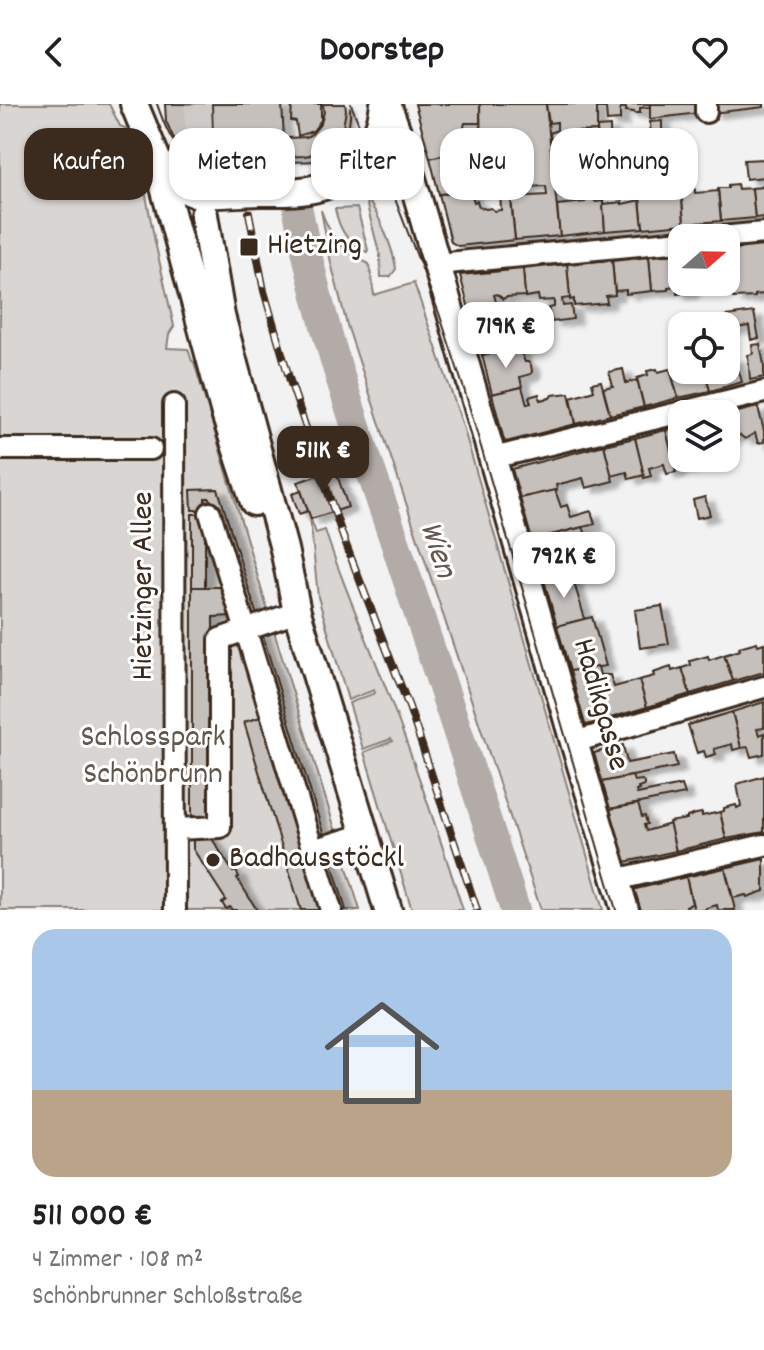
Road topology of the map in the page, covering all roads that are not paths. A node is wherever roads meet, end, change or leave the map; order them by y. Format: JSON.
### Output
{"nodes":[{"id":1,"x":134,"y":104,"type":"edge"},
{"id":2,"x":385,"y":104,"type":"edge"},
{"id":3,"x":156,"y":157,"type":"junction"},
{"id":4,"x":204,"y":215,"type":"tunnel mouth"},
{"id":5,"x":764,"y":233,"type":"edge"},
{"id":6,"x":740,"y":235,"type":"edge"},
{"id":7,"x":668,"y":242,"type":"edge"},
{"id":8,"x":437,"y":264,"type":"junction"},
{"id":9,"x":764,"y":392,"type":"edge"},
{"id":10,"x":174,"y":405,"type":"dead end"},
{"id":11,"x":0,"y":449,"type":"edge"},
{"id":12,"x":151,"y":449,"type":"dead end"},
{"id":13,"x":493,"y":458,"type":"junction"},
{"id":14,"x":210,"y":513,"type":"dead end"},
{"id":15,"x":297,"y":612,"type":"junction"},
{"id":16,"x":245,"y":630,"type":"junction"},
{"id":17,"x":764,"y":687,"type":"edge"},
{"id":18,"x":574,"y":742,"type":"junction"},
{"id":19,"x":175,"y":829,"type":"junction"},
{"id":20,"x":365,"y":834,"type":"junction"},
{"id":21,"x":764,"y":845,"type":"edge"},
{"id":22,"x":312,"y":850,"type":"junction"},
{"id":23,"x":615,"y":880,"type":"junction"},
{"id":24,"x":175,"y":910,"type":"edge"},
{"id":25,"x":331,"y":910,"type":"edge"},
{"id":26,"x":388,"y":910,"type":"edge"},
{"id":27,"x":625,"y":910,"type":"edge"}],
"edges":[{"from":1,"to":3,"type":"main road"},
{"from":2,"to":3,"type":"main road"},
{"from":2,"to":8,"type":"main road","name":"Hadikgasse"},
{"from":3,"to":15,"type":"main road"},
{"from":4,"to":15,"type":"main road"},
{"from":5,"to":6,"type":"street"},
{"from":7,"to":8,"type":"street"},
{"from":8,"to":13,"type":"main road","name":"Hadikgasse"},
{"from":9,"to":13,"type":"street"},
{"from":10,"to":19,"type":"street","name":"Hietzinger Allee"},
{"from":11,"to":12,"type":"street"},
{"from":13,"to":18,"type":"main road","name":"Hadikgasse"},
{"from":14,"to":16,"type":"street"},
{"from":15,"to":16,"type":"street"},
{"from":15,"to":20,"type":"main road"},
{"from":16,"to":19,"type":"street"},
{"from":16,"to":22,"type":"street"},
{"from":17,"to":18,"type":"street"},
{"from":18,"to":23,"type":"main road","name":"Hadikgasse"},
{"from":19,"to":24,"type":"street","name":"Hietzinger Allee"},
{"from":20,"to":22,"type":"street"},
{"from":20,"to":26,"type":"main road"},
{"from":21,"to":23,"type":"street"},
{"from":22,"to":25,"type":"street"},
{"from":23,"to":27,"type":"main road","name":"Hadikgasse"}]}
